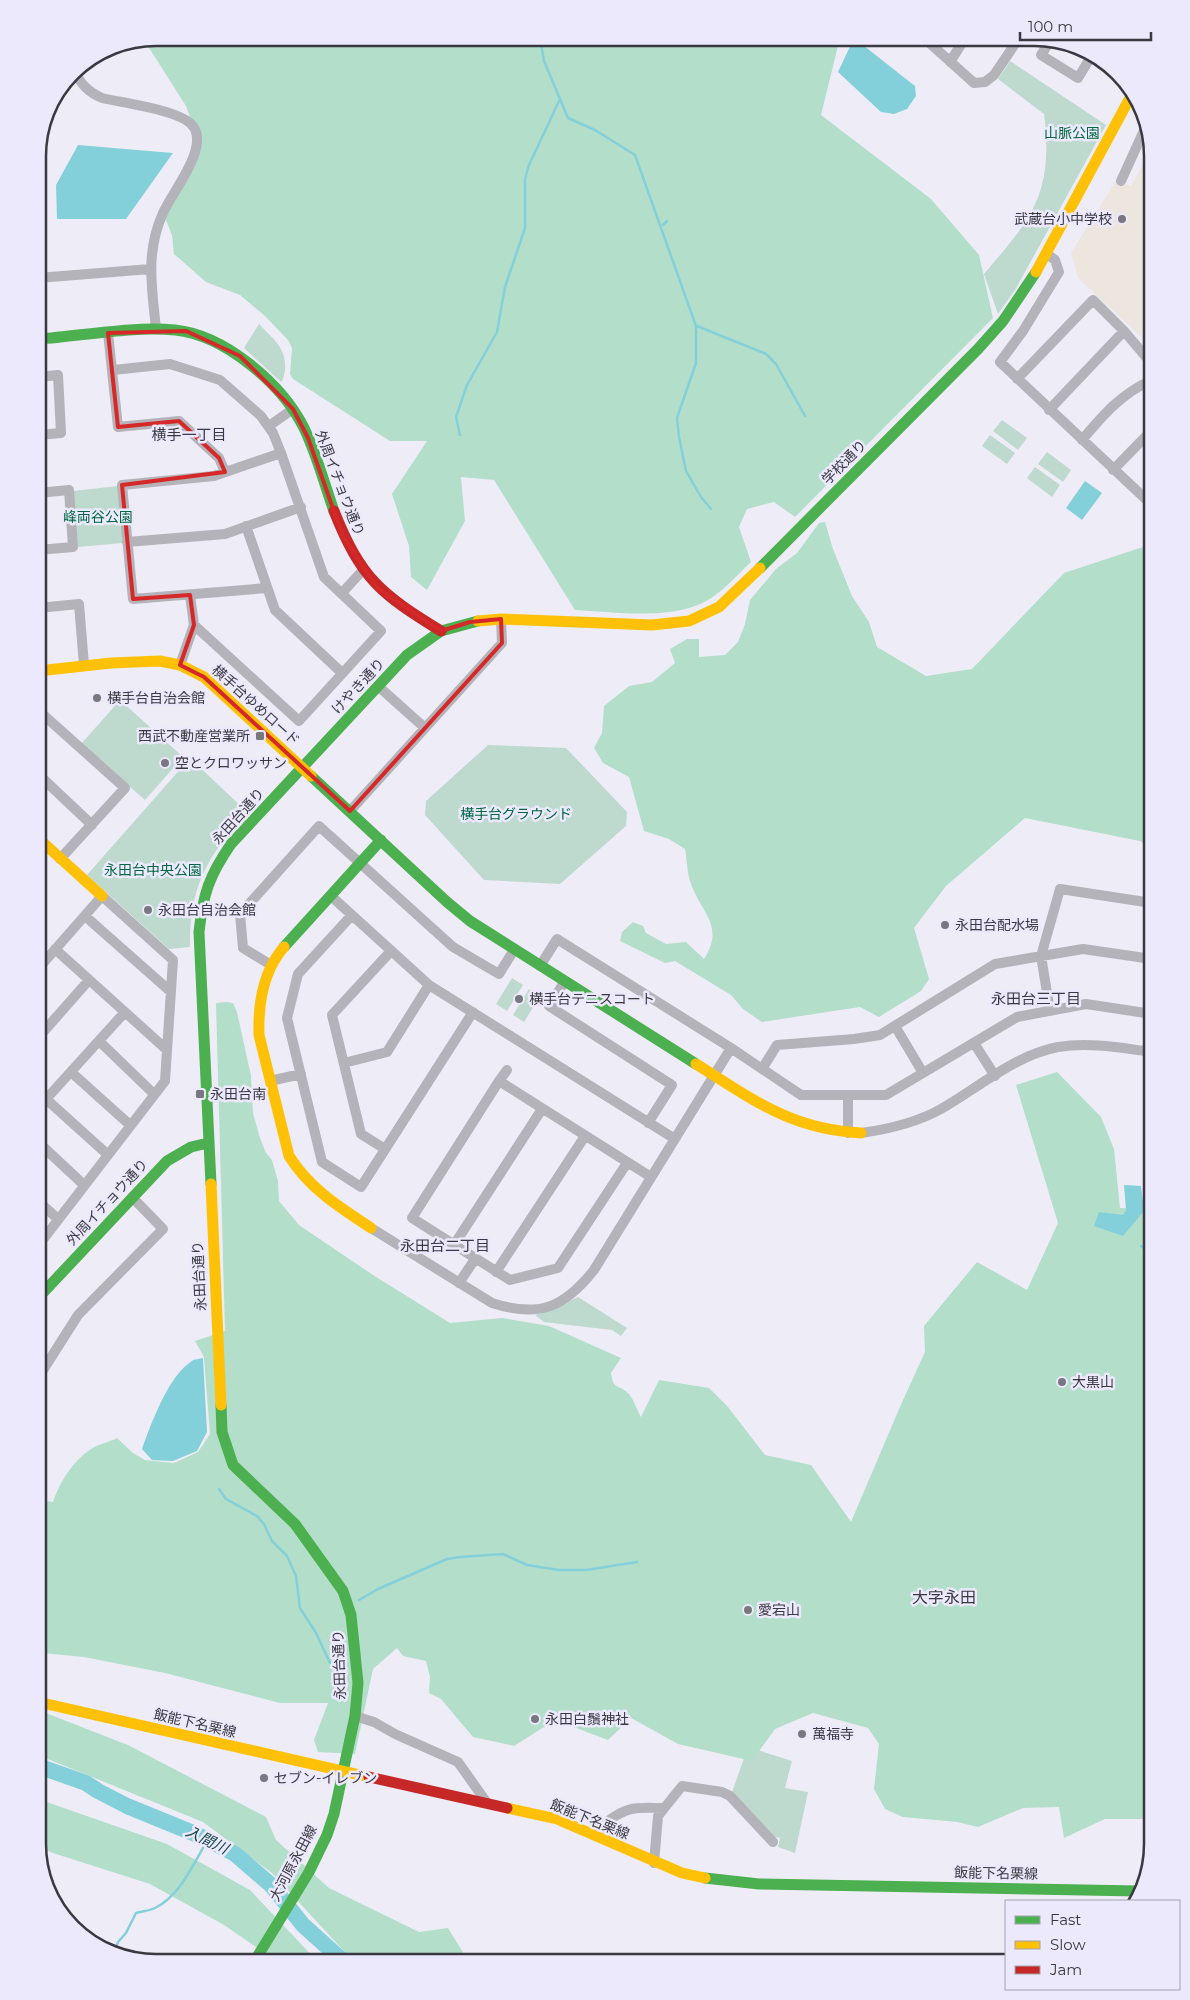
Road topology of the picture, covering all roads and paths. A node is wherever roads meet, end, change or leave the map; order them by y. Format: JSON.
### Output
{"nodes":[{"id":1,"x":933,"y":46,"type":"edge"},
{"id":2,"x":960,"y":46,"type":"edge"},
{"id":3,"x":1013,"y":46,"type":"edge"},
{"id":4,"x":1046,"y":47,"type":"edge"},
{"id":5,"x":1088,"y":61,"type":"edge"},
{"id":6,"x":950,"y":62,"type":"junction"},
{"id":7,"x":78,"y":78,"type":"edge"},
{"id":8,"x":1128,"y":101,"type":"edge"},
{"id":9,"x":1142,"y":136,"type":"edge"},
{"id":10,"x":1121,"y":181,"type":"dead end"},
{"id":11,"x":1046,"y":253,"type":"junction"},
{"id":12,"x":150,"y":269,"type":"junction"},
{"id":13,"x":46,"y":277,"type":"edge"},
{"id":14,"x":156,"y":329,"type":"junction"},
{"id":15,"x":1124,"y":331,"type":"junction"},
{"id":16,"x":108,"y":333,"type":"junction"},
{"id":17,"x":46,"y":338,"type":"edge"},
{"id":18,"x":1144,"y":355,"type":"edge"},
{"id":19,"x":112,"y":370,"type":"junction"},
{"id":20,"x":46,"y":376,"type":"edge"},
{"id":21,"x":1017,"y":379,"type":"junction"},
{"id":22,"x":1144,"y":384,"type":"edge"},
{"id":23,"x":293,"y":410,"type":"junction"},
{"id":24,"x":1049,"y":410,"type":"junction"},
{"id":25,"x":269,"y":426,"type":"junction"},
{"id":26,"x":46,"y":434,"type":"edge"},
{"id":27,"x":1144,"y":438,"type":"edge"},
{"id":28,"x":1082,"y":440,"type":"junction"},
{"id":29,"x":281,"y":452,"type":"junction"},
{"id":30,"x":1113,"y":470,"type":"junction"},
{"id":31,"x":225,"y":472,"type":"junction"},
{"id":32,"x":46,"y":492,"type":"edge"},
{"id":33,"x":1144,"y":494,"type":"edge"},
{"id":34,"x":300,"y":507,"type":"junction"},
{"id":35,"x":246,"y":526,"type":"junction"},
{"id":36,"x":127,"y":542,"type":"junction"},
{"id":37,"x":46,"y":549,"type":"edge"},
{"id":38,"x":363,"y":570,"type":"junction"},
{"id":39,"x":266,"y":588,"type":"junction"},
{"id":40,"x":342,"y":593,"type":"junction"},
{"id":41,"x":190,"y":595,"type":"junction"},
{"id":42,"x":46,"y":607,"type":"edge"},
{"id":43,"x":501,"y":619,"type":"junction"},
{"id":44,"x":194,"y":625,"type":"junction"},
{"id":45,"x":441,"y":631,"type":"junction"},
{"id":46,"x":84,"y":665,"type":"junction"},
{"id":47,"x":180,"y":665,"type":"junction"},
{"id":48,"x":46,"y":670,"type":"edge"},
{"id":49,"x":342,"y":673,"type":"junction"},
{"id":50,"x":378,"y":686,"type":"junction"},
{"id":51,"x":46,"y":717,"type":"edge"},
{"id":52,"x":425,"y":728,"type":"junction"},
{"id":53,"x":303,"y":768,"type":"junction"},
{"id":54,"x":46,"y":782,"type":"edge"},
{"id":55,"x":350,"y":811,"type":"junction"},
{"id":56,"x":92,"y":825,"type":"junction"},
{"id":57,"x":381,"y":840,"type":"junction"},
{"id":58,"x":46,"y":846,"type":"edge"},
{"id":59,"x":60,"y":859,"type":"junction"},
{"id":60,"x":361,"y":862,"type":"junction"},
{"id":61,"x":102,"y":896,"type":"junction"},
{"id":62,"x":331,"y":896,"type":"junction"},
{"id":63,"x":1144,"y":902,"type":"edge"},
{"id":64,"x":352,"y":915,"type":"junction"},
{"id":65,"x":85,"y":916,"type":"junction"},
{"id":66,"x":55,"y":949,"type":"junction"},
{"id":67,"x":514,"y":950,"type":"junction"},
{"id":68,"x":390,"y":951,"type":"junction"},
{"id":69,"x":1041,"y":956,"type":"junction"},
{"id":70,"x":1144,"y":958,"type":"edge"},
{"id":71,"x":46,"y":959,"type":"edge"},
{"id":72,"x":271,"y":965,"type":"junction"},
{"id":73,"x":540,"y":966,"type":"junction"},
{"id":74,"x":89,"y":980,"type":"junction"},
{"id":75,"x":565,"y":981,"type":"junction"},
{"id":76,"x":429,"y":985,"type":"junction"},
{"id":77,"x":171,"y":992,"type":"junction"},
{"id":78,"x":1050,"y":1011,"type":"junction"},
{"id":79,"x":125,"y":1012,"type":"junction"},
{"id":80,"x":473,"y":1012,"type":"junction"},
{"id":81,"x":1144,"y":1013,"type":"edge"},
{"id":82,"x":895,"y":1026,"type":"junction"},
{"id":83,"x":46,"y":1029,"type":"edge"},
{"id":84,"x":99,"y":1041,"type":"junction"},
{"id":85,"x":974,"y":1043,"type":"junction"},
{"id":86,"x":731,"y":1048,"type":"junction"},
{"id":87,"x":166,"y":1050,"type":"junction"},
{"id":88,"x":1144,"y":1051,"type":"edge"},
{"id":89,"x":344,"y":1063,"type":"junction"},
{"id":90,"x":762,"y":1069,"type":"junction"},
{"id":91,"x":506,"y":1070,"type":"dead end"},
{"id":92,"x":71,"y":1072,"type":"junction"},
{"id":93,"x":923,"y":1072,"type":"junction"},
{"id":94,"x":301,"y":1074,"type":"junction"},
{"id":95,"x":714,"y":1075,"type":"junction"},
{"id":96,"x":995,"y":1076,"type":"junction"},
{"id":97,"x":270,"y":1081,"type":"junction"},
{"id":98,"x":499,"y":1081,"type":"junction"},
{"id":99,"x":154,"y":1094,"type":"junction"},
{"id":100,"x":848,"y":1095,"type":"junction"},
{"id":101,"x":46,"y":1099,"type":"joint"},
{"id":102,"x":542,"y":1109,"type":"junction"},
{"id":103,"x":648,"y":1123,"type":"junction"},
{"id":104,"x":130,"y":1125,"type":"junction"},
{"id":105,"x":848,"y":1133,"type":"junction"},
{"id":106,"x":861,"y":1133,"type":"joint"},
{"id":107,"x":585,"y":1136,"type":"junction"},
{"id":108,"x":675,"y":1139,"type":"junction"},
{"id":109,"x":208,"y":1143,"type":"junction"},
{"id":110,"x":46,"y":1149,"type":"edge"},
{"id":111,"x":385,"y":1149,"type":"junction"},
{"id":112,"x":107,"y":1154,"type":"junction"},
{"id":113,"x":627,"y":1162,"type":"junction"},
{"id":114,"x":651,"y":1178,"type":"junction"},
{"id":115,"x":84,"y":1185,"type":"junction"},
{"id":116,"x":132,"y":1197,"type":"junction"},
{"id":117,"x":46,"y":1208,"type":"edge"},
{"id":118,"x":58,"y":1219,"type":"junction"},
{"id":119,"x":371,"y":1228,"type":"joint"},
{"id":120,"x":46,"y":1235,"type":"edge"},
{"id":121,"x":454,"y":1245,"type":"junction"},
{"id":122,"x":475,"y":1259,"type":"junction"},
{"id":123,"x":496,"y":1272,"type":"junction"},
{"id":124,"x":460,"y":1283,"type":"junction"},
{"id":125,"x":46,"y":1289,"type":"edge"},
{"id":126,"x":48,"y":1363,"type":"joint"},
{"id":127,"x":46,"y":1366,"type":"edge"},
{"id":128,"x":46,"y":1704,"type":"edge"},
{"id":129,"x":355,"y":1716,"type":"junction"},
{"id":130,"x":343,"y":1772,"type":"junction"},
{"id":131,"x":487,"y":1802,"type":"junction"},
{"id":132,"x":664,"y":1808,"type":"junction"},
{"id":133,"x":596,"y":1835,"type":"junction"},
{"id":134,"x":773,"y":1842,"type":"dead end"},
{"id":135,"x":654,"y":1862,"type":"junction"},
{"id":136,"x":1133,"y":1890,"type":"edge"},
{"id":137,"x":259,"y":1954,"type":"edge"}],
"edges":[{"from":1,"to":6,"type":"street"},
{"from":2,"to":6,"type":"street"},
{"from":3,"to":6,"type":"street"},
{"from":4,"to":5,"type":"street"},
{"from":7,"to":12,"type":"street"},
{"from":8,"to":11,"type":"street","name":"学校通り"},
{"from":9,"to":10,"type":"street"},
{"from":11,"to":21,"type":"street"},
{"from":11,"to":43,"type":"street","name":"学校通り"},
{"from":12,"to":13,"type":"street"},
{"from":12,"to":14,"type":"street"},
{"from":14,"to":16,"type":"street","name":"外周イチョウ通り"},
{"from":14,"to":23,"type":"street","name":"外周イチョウ通り"},
{"from":15,"to":18,"type":"street"},
{"from":15,"to":21,"type":"street"},
{"from":15,"to":24,"type":"street"},
{"from":16,"to":17,"type":"street","name":"外周イチョウ通り"},
{"from":16,"to":19,"type":"street"},
{"from":19,"to":25,"type":"street"},
{"from":19,"to":31,"type":"street"},
{"from":20,"to":26,"type":"street"},
{"from":21,"to":24,"type":"street"},
{"from":22,"to":28,"type":"street"},
{"from":23,"to":25,"type":"street"},
{"from":23,"to":38,"type":"street","name":"外周イチョウ通り"},
{"from":24,"to":28,"type":"street"},
{"from":25,"to":29,"type":"street"},
{"from":27,"to":30,"type":"street"},
{"from":28,"to":30,"type":"street"},
{"from":29,"to":31,"type":"street"},
{"from":29,"to":34,"type":"street"},
{"from":30,"to":33,"type":"street"},
{"from":31,"to":36,"type":"street"},
{"from":32,"to":37,"type":"street"},
{"from":34,"to":35,"type":"street"},
{"from":34,"to":40,"type":"street"},
{"from":35,"to":36,"type":"street"},
{"from":35,"to":39,"type":"street"},
{"from":36,"to":41,"type":"street"},
{"from":38,"to":40,"type":"street"},
{"from":38,"to":45,"type":"street","name":"外周イチョウ通り"},
{"from":39,"to":41,"type":"street"},
{"from":39,"to":49,"type":"street"},
{"from":40,"to":49,"type":"street"},
{"from":41,"to":44,"type":"street"},
{"from":42,"to":46,"type":"street"},
{"from":43,"to":45,"type":"street","name":"学校通り"},
{"from":43,"to":52,"type":"street"},
{"from":44,"to":47,"type":"street"},
{"from":44,"to":49,"type":"street"},
{"from":45,"to":50,"type":"street","name":"けやき通り"},
{"from":46,"to":47,"type":"street","name":"横手台ゆめロード"},
{"from":46,"to":48,"type":"street","name":"横手台ゆめロード"},
{"from":47,"to":53,"type":"street","name":"横手台ゆめロード"},
{"from":50,"to":52,"type":"street"},
{"from":50,"to":53,"type":"street","name":"けやき通り"},
{"from":51,"to":56,"type":"street"},
{"from":52,"to":55,"type":"street"},
{"from":53,"to":55,"type":"street","name":"横手台ゆめロード"},
{"from":53,"to":109,"type":"street","name":"永田台通り"},
{"from":54,"to":56,"type":"street"},
{"from":55,"to":57,"type":"street","name":"横手台ゆめロード"},
{"from":56,"to":59,"type":"street"},
{"from":57,"to":60,"type":"street"},
{"from":57,"to":67,"type":"street","name":"横手台ゆめロード"},
{"from":58,"to":59,"type":"street"},
{"from":59,"to":61,"type":"street"},
{"from":60,"to":62,"type":"street"},
{"from":60,"to":67,"type":"street"},
{"from":60,"to":72,"type":"street"},
{"from":61,"to":65,"type":"street"},
{"from":61,"to":77,"type":"street"},
{"from":62,"to":64,"type":"street"},
{"from":62,"to":72,"type":"street"},
{"from":63,"to":69,"type":"street"},
{"from":64,"to":68,"type":"street"},
{"from":64,"to":94,"type":"street"},
{"from":65,"to":66,"type":"street"},
{"from":65,"to":77,"type":"street"},
{"from":66,"to":71,"type":"street"},
{"from":66,"to":74,"type":"street"},
{"from":67,"to":73,"type":"street","name":"横手台ゆめロード"},
{"from":68,"to":76,"type":"street"},
{"from":68,"to":89,"type":"street"},
{"from":69,"to":70,"type":"street"},
{"from":69,"to":78,"type":"street"},
{"from":69,"to":82,"type":"street"},
{"from":72,"to":97,"type":"street"},
{"from":73,"to":75,"type":"street","name":"横手台ゆめロード"},
{"from":73,"to":86,"type":"street"},
{"from":74,"to":79,"type":"street"},
{"from":74,"to":83,"type":"street"},
{"from":75,"to":95,"type":"street","name":"横手台ゆめロード"},
{"from":75,"to":103,"type":"street"},
{"from":76,"to":80,"type":"street"},
{"from":76,"to":89,"type":"street"},
{"from":77,"to":87,"type":"street"},
{"from":78,"to":81,"type":"street"},
{"from":78,"to":85,"type":"street"},
{"from":79,"to":84,"type":"street"},
{"from":79,"to":87,"type":"street"},
{"from":80,"to":103,"type":"street"},
{"from":80,"to":111,"type":"street"},
{"from":82,"to":90,"type":"street"},
{"from":82,"to":93,"type":"street"},
{"from":84,"to":92,"type":"street"},
{"from":84,"to":99,"type":"street"},
{"from":85,"to":93,"type":"street"},
{"from":85,"to":96,"type":"street"},
{"from":86,"to":90,"type":"street"},
{"from":86,"to":95,"type":"street"},
{"from":87,"to":99,"type":"street"},
{"from":88,"to":96,"type":"street"},
{"from":89,"to":111,"type":"street"},
{"from":90,"to":100,"type":"street"},
{"from":91,"to":98,"type":"street"},
{"from":92,"to":101,"type":"street"},
{"from":92,"to":104,"type":"street"},
{"from":93,"to":100,"type":"street"},
{"from":94,"to":97,"type":"street"},
{"from":94,"to":111,"type":"street"},
{"from":95,"to":105,"type":"street","name":"横手台ゆめロード"},
{"from":95,"to":108,"type":"street"},
{"from":96,"to":106,"type":"street"},
{"from":97,"to":119,"type":"street"},
{"from":98,"to":102,"type":"street"},
{"from":98,"to":121,"type":"street"},
{"from":99,"to":104,"type":"street"},
{"from":100,"to":105,"type":"street"},
{"from":101,"to":112,"type":"street"},
{"from":102,"to":107,"type":"street"},
{"from":102,"to":121,"type":"street"},
{"from":103,"to":108,"type":"street"},
{"from":104,"to":112,"type":"street"},
{"from":105,"to":106,"type":"street","name":"横手台ゆめロード"},
{"from":107,"to":113,"type":"street"},
{"from":107,"to":123,"type":"street"},
{"from":108,"to":114,"type":"street"},
{"from":109,"to":116,"type":"street","name":"外周イチョウ通り"},
{"from":109,"to":129,"type":"street","name":"永田台通り"},
{"from":110,"to":115,"type":"street"},
{"from":112,"to":115,"type":"street"},
{"from":113,"to":114,"type":"street"},
{"from":113,"to":123,"type":"street"},
{"from":114,"to":124,"type":"street"},
{"from":115,"to":118,"type":"street"},
{"from":116,"to":125,"type":"street","name":"外周イチョウ通り"},
{"from":116,"to":126,"type":"street"},
{"from":117,"to":118,"type":"street"},
{"from":118,"to":120,"type":"street"},
{"from":119,"to":124,"type":"street"},
{"from":121,"to":122,"type":"street"},
{"from":122,"to":123,"type":"street"},
{"from":122,"to":124,"type":"street"},
{"from":126,"to":127,"type":"street"},
{"from":128,"to":130,"type":"street","name":"飯能下名栗線"},
{"from":129,"to":130,"type":"street","name":"永田台通り"},
{"from":129,"to":131,"type":"street"},
{"from":130,"to":131,"type":"street","name":"飯能下名栗線"},
{"from":130,"to":137,"type":"street","name":"大河原永田線"},
{"from":131,"to":133,"type":"street","name":"飯能下名栗線"},
{"from":132,"to":133,"type":"street"},
{"from":132,"to":134,"type":"street"},
{"from":132,"to":135,"type":"street"},
{"from":133,"to":135,"type":"street","name":"飯能下名栗線"},
{"from":135,"to":136,"type":"street","name":"飯能下名栗線"}]}
